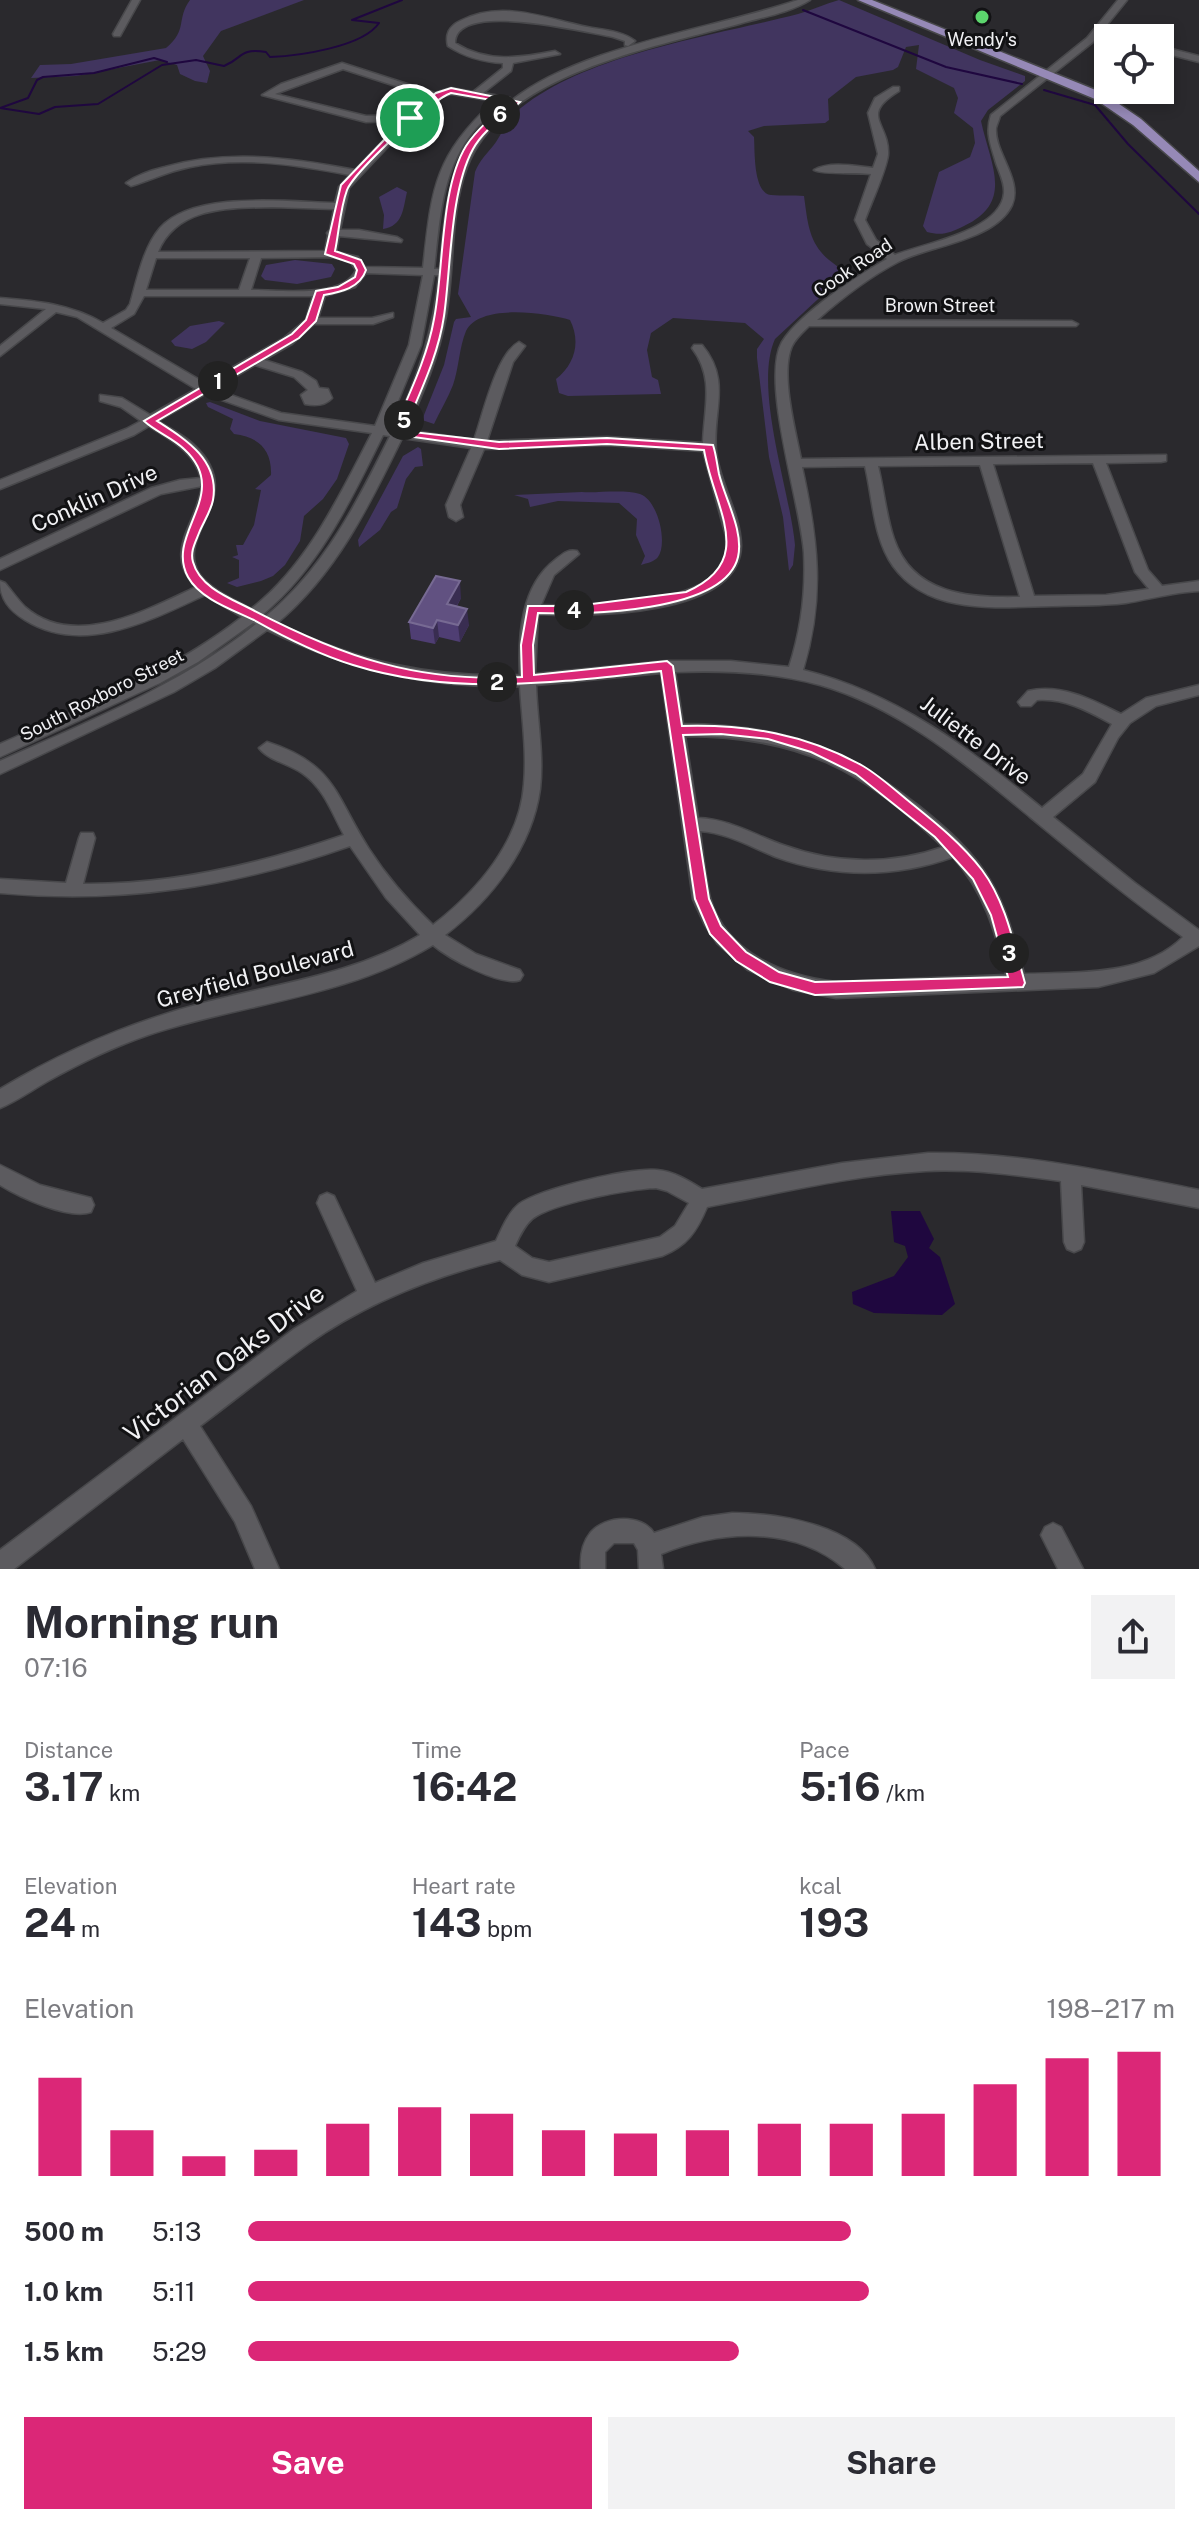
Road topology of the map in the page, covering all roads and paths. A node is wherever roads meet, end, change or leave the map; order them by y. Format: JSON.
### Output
{"nodes":[{"id":1,"x":136,"y":0,"type":"edge"},
{"id":2,"x":786,"y":0,"type":"edge"},
{"id":3,"x":806,"y":0,"type":"edge"},
{"id":4,"x":863,"y":0,"type":"edge"},
{"id":5,"x":881,"y":0,"type":"edge"},
{"id":6,"x":1123,"y":0,"type":"edge"},
{"id":7,"x":117,"y":34,"type":"dead end"},
{"id":8,"x":1090,"y":40,"type":"junction"},
{"id":9,"x":1094,"y":41,"type":"edge"},
{"id":10,"x":630,"y":44,"type":"junction"},
{"id":11,"x":1174,"y":53,"type":"edge"},
{"id":12,"x":555,"y":54,"type":"dead end"},
{"id":13,"x":1199,"y":59,"type":"edge"},
{"id":14,"x":508,"y":63,"type":"junction"},
{"id":15,"x":1051,"y":71,"type":"junction"},
{"id":16,"x":896,"y":89,"type":"dead end"},
{"id":17,"x":477,"y":93,"type":"junction"},
{"id":18,"x":436,"y":96,"type":"junction"},
{"id":19,"x":502,"y":99,"type":"junction"},
{"id":20,"x":516,"y":102,"type":"junction"},
{"id":21,"x":410,"y":118,"type":"junction"},
{"id":22,"x":1199,"y":166,"type":"edge"},
{"id":23,"x":819,"y":170,"type":"dead end"},
{"id":24,"x":877,"y":172,"type":"junction"},
{"id":25,"x":357,"y":173,"type":"junction"},
{"id":26,"x":1199,"y":178,"type":"edge"},
{"id":27,"x":131,"y":183,"type":"dead end"},
{"id":28,"x":339,"y":206,"type":"junction"},
{"id":29,"x":332,"y":233,"type":"junction"},
{"id":30,"x":397,"y":240,"type":"dead end"},
{"id":31,"x":330,"y":254,"type":"junction"},
{"id":32,"x":153,"y":255,"type":"junction"},
{"id":33,"x":256,"y":255,"type":"junction"},
{"id":34,"x":894,"y":259,"type":"junction"},
{"id":35,"x":428,"y":272,"type":"junction"},
{"id":36,"x":445,"y":272,"type":"junction"},
{"id":37,"x":361,"y":273,"type":"junction"},
{"id":38,"x":139,"y":293,"type":"junction"},
{"id":39,"x":244,"y":293,"type":"junction"},
{"id":40,"x":320,"y":293,"type":"junction"},
{"id":41,"x":0,"y":301,"type":"edge"},
{"id":42,"x":55,"y":307,"type":"junction"},
{"id":43,"x":389,"y":315,"type":"dead end"},
{"id":44,"x":311,"y":321,"type":"junction"},
{"id":45,"x":808,"y":323,"type":"junction"},
{"id":46,"x":1072,"y":324,"type":"dead end"},
{"id":47,"x":105,"y":327,"type":"junction"},
{"id":48,"x":519,"y":346,"type":"dead end"},
{"id":49,"x":698,"y":348,"type":"dead end"},
{"id":50,"x":0,"y":352,"type":"edge"},
{"id":51,"x":255,"y":360,"type":"junction"},
{"id":52,"x":205,"y":389,"type":"junction"},
{"id":53,"x":315,"y":391,"type":"dead end"},
{"id":54,"x":104,"y":398,"type":"dead end"},
{"id":55,"x":149,"y":421,"type":"junction"},
{"id":56,"x":379,"y":431,"type":"junction"},
{"id":57,"x":398,"y":434,"type":"junction"},
{"id":58,"x":479,"y":445,"type":"junction"},
{"id":59,"x":709,"y":447,"type":"junction"},
{"id":60,"x":1161,"y":458,"type":"dead end"},
{"id":61,"x":1098,"y":459,"type":"junction"},
{"id":62,"x":985,"y":461,"type":"junction"},
{"id":63,"x":871,"y":462,"type":"junction"},
{"id":64,"x":797,"y":463,"type":"junction"},
{"id":65,"x":209,"y":481,"type":"junction"},
{"id":66,"x":0,"y":485,"type":"edge"},
{"id":67,"x":456,"y":517,"type":"dead end"},
{"id":68,"x":572,"y":554,"type":"dead end"},
{"id":69,"x":0,"y":565,"type":"edge"},
{"id":70,"x":0,"y":586,"type":"edge"},
{"id":71,"x":1199,"y":586,"type":"edge"},
{"id":72,"x":205,"y":589,"type":"junction"},
{"id":73,"x":1158,"y":590,"type":"junction"},
{"id":74,"x":1028,"y":601,"type":"junction"},
{"id":75,"x":532,"y":609,"type":"junction"},
{"id":76,"x":260,"y":619,"type":"junction"},
{"id":77,"x":667,"y":666,"type":"junction"},
{"id":78,"x":795,"y":673,"type":"junction"},
{"id":79,"x":528,"y":680,"type":"junction"},
{"id":80,"x":1199,"y":690,"type":"edge"},
{"id":81,"x":1026,"y":702,"type":"dead end"},
{"id":82,"x":1122,"y":722,"type":"junction"},
{"id":83,"x":676,"y":730,"type":"junction"},
{"id":84,"x":267,"y":748,"type":"dead end"},
{"id":85,"x":0,"y":751,"type":"edge"},
{"id":86,"x":0,"y":768,"type":"edge"},
{"id":87,"x":1042,"y":817,"type":"junction"},
{"id":88,"x":690,"y":825,"type":"junction"},
{"id":89,"x":87,"y":838,"type":"dead end"},
{"id":90,"x":355,"y":838,"type":"junction"},
{"id":91,"x":956,"y":849,"type":"junction"},
{"id":92,"x":0,"y":886,"type":"edge"},
{"id":93,"x":72,"y":891,"type":"junction"},
{"id":94,"x":434,"y":933,"type":"junction"},
{"id":95,"x":1197,"y":938,"type":"edge"},
{"id":96,"x":514,"y":975,"type":"dead end"},
{"id":97,"x":1017,"y":983,"type":"junction"},
{"id":98,"x":0,"y":1099,"type":"edge"},
{"id":99,"x":0,"y":1174,"type":"edge"},
{"id":100,"x":1071,"y":1174,"type":"junction"},
{"id":101,"x":700,"y":1199,"type":"junction"},
{"id":102,"x":1199,"y":1199,"type":"edge"},
{"id":103,"x":327,"y":1203,"type":"dead end"},
{"id":104,"x":84,"y":1205,"type":"dead end"},
{"id":105,"x":1074,"y":1242,"type":"dead end"},
{"id":106,"x":503,"y":1249,"type":"junction"},
{"id":107,"x":369,"y":1293,"type":"junction"},
{"id":108,"x":187,"y":1425,"type":"junction"},
{"id":109,"x":1053,"y":1535,"type":"dead end"},
{"id":110,"x":650,"y":1558,"type":"edge"},
{"id":111,"x":0,"y":1565,"type":"edge"},
{"id":112,"x":267,"y":1569,"type":"edge"},
{"id":113,"x":593,"y":1569,"type":"edge"},
{"id":114,"x":863,"y":1569,"type":"edge"},
{"id":115,"x":1071,"y":1569,"type":"edge"}],
"edges":[{"from":1,"to":7,"type":"street"},
{"from":2,"to":10,"type":"street","name":"South Roxboro Street"},
{"from":3,"to":20,"type":"street","name":"South Roxboro Street"},
{"from":4,"to":15,"type":"main road"},
{"from":5,"to":15,"type":"main road"},
{"from":6,"to":8,"type":"street","name":"Cook Road"},
{"from":8,"to":9,"type":"street"},
{"from":8,"to":15,"type":"street","name":"Cook Road"},
{"from":10,"to":14,"type":"street"},
{"from":10,"to":19,"type":"street","name":"South Roxboro Street"},
{"from":11,"to":13,"type":"street"},
{"from":12,"to":14,"type":"street"},
{"from":14,"to":17,"type":"street"},
{"from":15,"to":22,"type":"main road"},
{"from":15,"to":26,"type":"main road"},
{"from":15,"to":34,"type":"street","name":"Cook Road"},
{"from":16,"to":24,"type":"street"},
{"from":17,"to":18,"type":"street"},
{"from":17,"to":19,"type":"street"},
{"from":18,"to":21,"type":"street"},
{"from":18,"to":21,"type":"street"},
{"from":19,"to":20,"type":"street"},
{"from":19,"to":35,"type":"street","name":"South Roxboro Street"},
{"from":20,"to":36,"type":"street","name":"South Roxboro Street"},
{"from":21,"to":25,"type":"street"},
{"from":23,"to":24,"type":"street"},
{"from":24,"to":34,"type":"street"},
{"from":25,"to":27,"type":"street"},
{"from":25,"to":28,"type":"street"},
{"from":28,"to":29,"type":"street"},
{"from":28,"to":32,"type":"street"},
{"from":29,"to":30,"type":"street"},
{"from":29,"to":31,"type":"street"},
{"from":31,"to":33,"type":"street"},
{"from":31,"to":37,"type":"street"},
{"from":32,"to":33,"type":"street"},
{"from":32,"to":38,"type":"street"},
{"from":33,"to":39,"type":"street"},
{"from":34,"to":45,"type":"street","name":"Cook Road"},
{"from":35,"to":36,"type":"street"},
{"from":35,"to":37,"type":"street"},
{"from":35,"to":56,"type":"street","name":"South Roxboro Street"},
{"from":36,"to":57,"type":"street","name":"South Roxboro Street"},
{"from":37,"to":40,"type":"street"},
{"from":38,"to":39,"type":"street"},
{"from":38,"to":47,"type":"street"},
{"from":39,"to":40,"type":"street"},
{"from":40,"to":44,"type":"street"},
{"from":41,"to":42,"type":"street"},
{"from":42,"to":47,"type":"street"},
{"from":42,"to":50,"type":"street"},
{"from":43,"to":44,"type":"street"},
{"from":44,"to":51,"type":"street"},
{"from":45,"to":46,"type":"street","name":"Brown Street"},
{"from":45,"to":64,"type":"street","name":"Cook Road"},
{"from":47,"to":52,"type":"street"},
{"from":48,"to":58,"type":"street"},
{"from":49,"to":59,"type":"street"},
{"from":51,"to":52,"type":"street"},
{"from":51,"to":53,"type":"street"},
{"from":52,"to":55,"type":"street"},
{"from":52,"to":56,"type":"street"},
{"from":54,"to":55,"type":"street"},
{"from":55,"to":65,"type":"street"},
{"from":55,"to":66,"type":"street"},
{"from":56,"to":57,"type":"street"},
{"from":56,"to":76,"type":"street","name":"South Roxboro Street"},
{"from":57,"to":58,"type":"street"},
{"from":57,"to":76,"type":"street","name":"South Roxboro Street"},
{"from":58,"to":59,"type":"street"},
{"from":58,"to":67,"type":"street"},
{"from":59,"to":75,"type":"street"},
{"from":60,"to":61,"type":"street","name":"Alben Street"},
{"from":61,"to":62,"type":"street","name":"Alben Street"},
{"from":61,"to":73,"type":"street"},
{"from":62,"to":63,"type":"street","name":"Alben Street"},
{"from":62,"to":74,"type":"street"},
{"from":63,"to":64,"type":"street","name":"Alben Street"},
{"from":63,"to":74,"type":"street"},
{"from":64,"to":78,"type":"street","name":"Cook Road"},
{"from":65,"to":69,"type":"street","name":"Conklin Drive"},
{"from":65,"to":72,"type":"street"},
{"from":68,"to":75,"type":"street","name":"Greyfield Boulevard"},
{"from":70,"to":72,"type":"street"},
{"from":71,"to":73,"type":"street"},
{"from":72,"to":76,"type":"street","name":"Juliette Drive"},
{"from":73,"to":74,"type":"street"},
{"from":75,"to":79,"type":"street","name":"Greyfield Boulevard"},
{"from":76,"to":79,"type":"street","name":"Juliette Drive"},
{"from":76,"to":85,"type":"street","name":"South Roxboro Street"},
{"from":76,"to":86,"type":"street","name":"South Roxboro Street"},
{"from":77,"to":78,"type":"street","name":"Juliette Drive"},
{"from":77,"to":79,"type":"street","name":"Juliette Drive"},
{"from":77,"to":83,"type":"street"},
{"from":78,"to":87,"type":"street","name":"Juliette Drive"},
{"from":79,"to":94,"type":"street","name":"Greyfield Boulevard"},
{"from":80,"to":82,"type":"street"},
{"from":81,"to":82,"type":"street"},
{"from":82,"to":87,"type":"street"},
{"from":83,"to":88,"type":"street"},
{"from":83,"to":91,"type":"street"},
{"from":84,"to":90,"type":"street"},
{"from":87,"to":95,"type":"street","name":"Juliette Drive"},
{"from":88,"to":91,"type":"street"},
{"from":88,"to":97,"type":"street"},
{"from":89,"to":93,"type":"street"},
{"from":90,"to":93,"type":"street"},
{"from":90,"to":94,"type":"street"},
{"from":91,"to":97,"type":"street"},
{"from":92,"to":93,"type":"street"},
{"from":94,"to":96,"type":"street"},
{"from":94,"to":98,"type":"street","name":"Greyfield Boulevard"},
{"from":95,"to":97,"type":"street"},
{"from":99,"to":104,"type":"street"},
{"from":100,"to":101,"type":"street"},
{"from":100,"to":102,"type":"street"},
{"from":100,"to":105,"type":"street"},
{"from":101,"to":106,"type":"street"},
{"from":101,"to":106,"type":"street"},
{"from":103,"to":107,"type":"street"},
{"from":106,"to":107,"type":"street","name":"Victorian Oaks Drive"},
{"from":107,"to":108,"type":"street","name":"Victorian Oaks Drive"},
{"from":108,"to":111,"type":"street","name":"Victorian Oaks Drive"},
{"from":108,"to":112,"type":"street"},
{"from":109,"to":115,"type":"street"},
{"from":110,"to":113,"type":"street"},
{"from":110,"to":114,"type":"street"}]}
